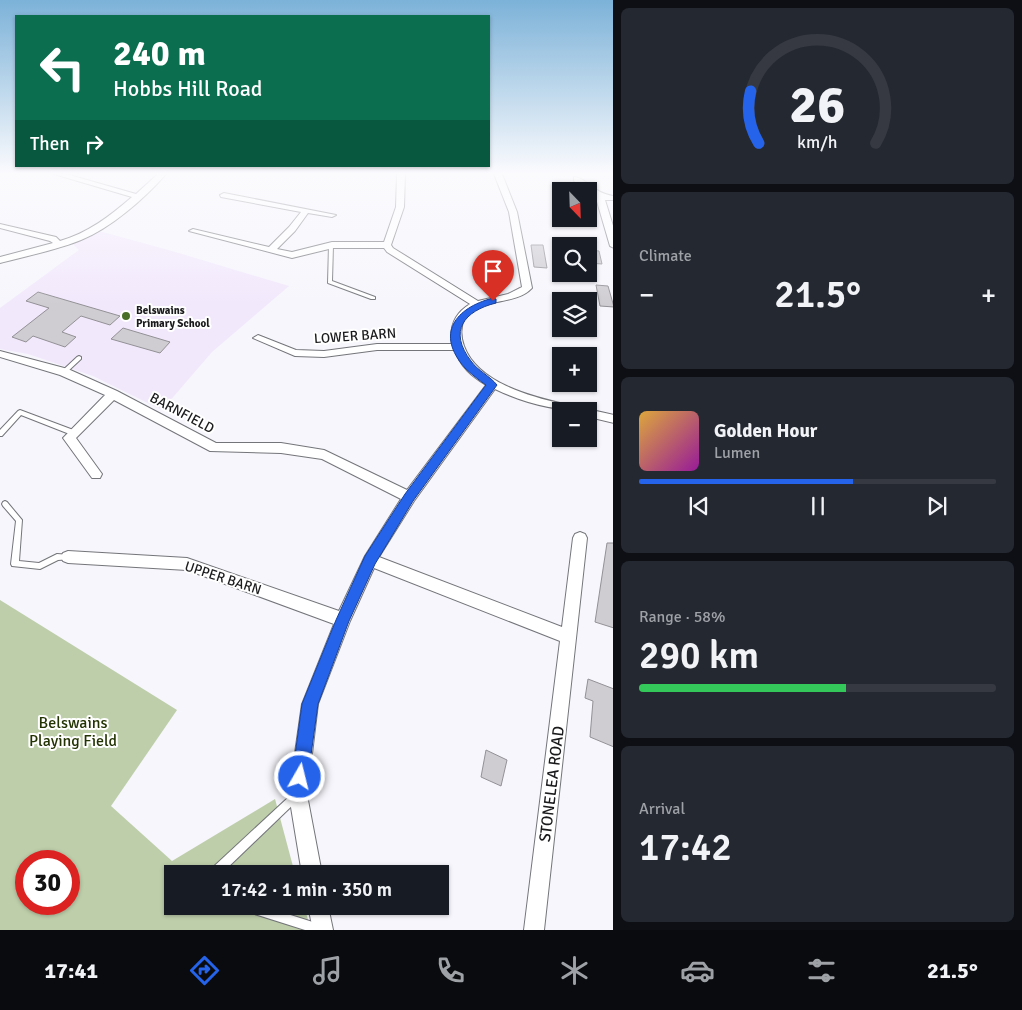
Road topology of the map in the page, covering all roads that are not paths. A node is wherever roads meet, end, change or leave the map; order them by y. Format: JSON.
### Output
{"nodes":[{"id":1,"x":111,"y":217,"type":"edge"},
{"id":2,"x":300,"y":217,"type":"edge"},
{"id":3,"x":396,"y":217,"type":"edge"},
{"id":4,"x":514,"y":217,"type":"edge"},
{"id":5,"x":605,"y":217,"type":"edge"},
{"id":6,"x":0,"y":226,"type":"edge"},
{"id":7,"x":193,"y":231,"type":"dead end"},
{"id":8,"x":58,"y":244,"type":"junction"},
{"id":9,"x":387,"y":245,"type":"junction"},
{"id":10,"x":331,"y":246,"type":"junction"},
{"id":11,"x":613,"y":246,"type":"edge"},
{"id":12,"x":271,"y":250,"type":"junction"},
{"id":13,"x":0,"y":260,"type":"edge"},
{"id":14,"x":373,"y":298,"type":"dead end"},
{"id":15,"x":478,"y":305,"type":"junction"},
{"id":16,"x":258,"y":338,"type":"dead end"},
{"id":17,"x":458,"y":348,"type":"junction"},
{"id":18,"x":0,"y":354,"type":"edge"},
{"id":19,"x":78,"y":358,"type":"dead end"},
{"id":20,"x":64,"y":372,"type":"junction"},
{"id":21,"x":492,"y":385,"type":"junction"},
{"id":22,"x":113,"y":394,"type":"junction"},
{"id":23,"x":552,"y":404,"type":"edge"},
{"id":24,"x":597,"y":415,"type":"edge"},
{"id":25,"x":613,"y":419,"type":"edge"},
{"id":26,"x":0,"y":434,"type":"edge"},
{"id":27,"x":74,"y":434,"type":"junction"},
{"id":28,"x":96,"y":474,"type":"dead end"},
{"id":29,"x":409,"y":497,"type":"junction"},
{"id":30,"x":5,"y":504,"type":"dead end"},
{"id":31,"x":580,"y":538,"type":"dead end"},
{"id":32,"x":68,"y":557,"type":"joint"},
{"id":33,"x":370,"y":560,"type":"junction"},
{"id":34,"x":342,"y":620,"type":"junction"},
{"id":35,"x":569,"y":638,"type":"junction"},
{"id":36,"x":298,"y":795,"type":"junction"},
{"id":37,"x":224,"y":865,"type":"edge"},
{"id":38,"x":310,"y":865,"type":"edge"},
{"id":39,"x":274,"y":915,"type":"edge"},
{"id":40,"x":320,"y":915,"type":"edge"},
{"id":41,"x":323,"y":930,"type":"edge"},
{"id":42,"x":534,"y":930,"type":"edge"}],
"edges":[{"from":1,"to":8,"type":"street"},
{"from":2,"to":12,"type":"street"},
{"from":3,"to":9,"type":"street"},
{"from":4,"to":15,"type":"street"},
{"from":5,"to":11,"type":"street"},
{"from":6,"to":8,"type":"street"},
{"from":7,"to":12,"type":"street"},
{"from":8,"to":13,"type":"street"},
{"from":9,"to":10,"type":"street"},
{"from":9,"to":15,"type":"street"},
{"from":10,"to":12,"type":"street"},
{"from":10,"to":14,"type":"lane"},
{"from":15,"to":17,"type":"street"},
{"from":16,"to":17,"type":"street","name":"LOWER BARN"},
{"from":17,"to":21,"type":"street"},
{"from":18,"to":20,"type":"street","name":"BARNFIELD"},
{"from":19,"to":20,"type":"lane"},
{"from":20,"to":22,"type":"street","name":"BARNFIELD"},
{"from":21,"to":23,"type":"street"},
{"from":21,"to":29,"type":"street"},
{"from":22,"to":27,"type":"street"},
{"from":22,"to":29,"type":"street","name":"BARNFIELD"},
{"from":24,"to":25,"type":"street"},
{"from":26,"to":27,"type":"lane"},
{"from":27,"to":28,"type":"street"},
{"from":29,"to":33,"type":"street"},
{"from":30,"to":32,"type":"lane"},
{"from":31,"to":35,"type":"street","name":"STONELEA ROAD"},
{"from":32,"to":34,"type":"street","name":"UPPER BARN"},
{"from":33,"to":34,"type":"street"},
{"from":33,"to":35,"type":"street"},
{"from":34,"to":36,"type":"street"},
{"from":35,"to":42,"type":"street","name":"STONELEA ROAD"},
{"from":36,"to":37,"type":"lane"},
{"from":36,"to":38,"type":"street"},
{"from":39,"to":41,"type":"lane"},
{"from":40,"to":41,"type":"street"}]}
